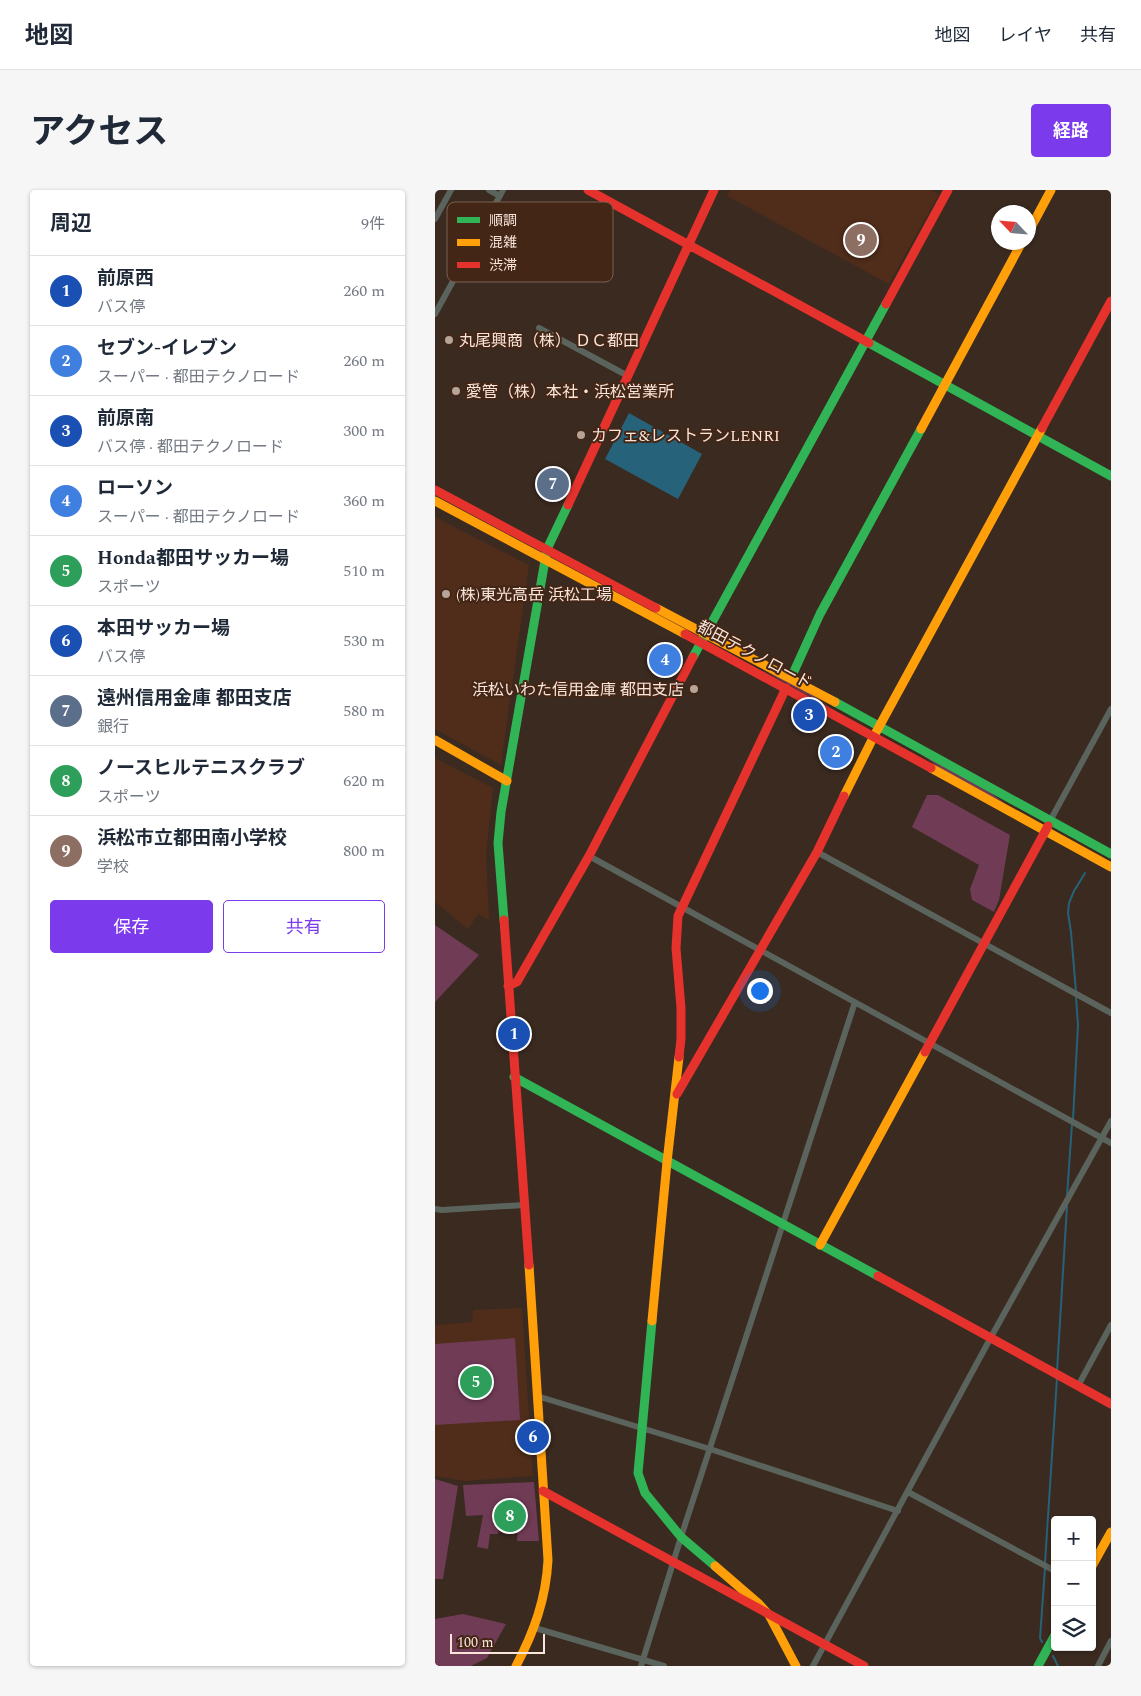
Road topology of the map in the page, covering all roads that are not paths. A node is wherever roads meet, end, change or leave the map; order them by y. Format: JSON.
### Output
{"nodes":[{"id":1,"x":451,"y":190,"type":"edge"},
{"id":2,"x":489,"y":190,"type":"edge"},
{"id":3,"x":588,"y":190,"type":"edge"},
{"id":4,"x":714,"y":190,"type":"edge"},
{"id":5,"x":948,"y":190,"type":"edge"},
{"id":6,"x":1051,"y":190,"type":"edge"},
{"id":7,"x":501,"y":193,"type":"edge"},
{"id":8,"x":610,"y":202,"type":"edge"},
{"id":9,"x":613,"y":204,"type":"edge"},
{"id":10,"x":1036,"y":218,"type":"edge"},
{"id":11,"x":435,"y":219,"type":"edge"},
{"id":12,"x":688,"y":245,"type":"junction"},
{"id":13,"x":1018,"y":250,"type":"edge"},
{"id":14,"x":450,"y":282,"type":"edge"},
{"id":15,"x":1111,"y":301,"type":"edge"},
{"id":16,"x":437,"y":305,"type":"edge"},
{"id":17,"x":435,"y":314,"type":"edge"},
{"id":18,"x":539,"y":328,"type":"dead end"},
{"id":19,"x":865,"y":342,"type":"junction"},
{"id":20,"x":628,"y":376,"type":"junction"},
{"id":21,"x":945,"y":385,"type":"junction"},
{"id":22,"x":1037,"y":436,"type":"junction"},
{"id":23,"x":1111,"y":476,"type":"edge"},
{"id":24,"x":435,"y":490,"type":"edge"},
{"id":25,"x":435,"y":501,"type":"edge"},
{"id":26,"x":547,"y":548,"type":"junction"},
{"id":27,"x":546,"y":559,"type":"junction"},
{"id":28,"x":703,"y":638,"type":"junction"},
{"id":29,"x":791,"y":678,"type":"junction"},
{"id":30,"x":786,"y":688,"type":"junction"},
{"id":31,"x":1111,"y":709,"type":"edge"},
{"id":32,"x":879,"y":727,"type":"junction"},
{"id":33,"x":874,"y":736,"type":"junction"},
{"id":34,"x":435,"y":740,"type":"edge"},
{"id":35,"x":507,"y":781,"type":"junction"},
{"id":36,"x":1050,"y":821,"type":"junction"},
{"id":37,"x":1045,"y":830,"type":"junction"},
{"id":38,"x":817,"y":852,"type":"junction"},
{"id":39,"x":1111,"y":854,"type":"edge"},
{"id":40,"x":589,"y":856,"type":"junction"},
{"id":41,"x":1111,"y":867,"type":"edge"},
{"id":42,"x":681,"y":907,"type":"junction"},
{"id":43,"x":984,"y":943,"type":"junction"},
{"id":44,"x":760,"y":950,"type":"junction"},
{"id":45,"x":508,"y":986,"type":"junction"},
{"id":46,"x":855,"y":1002,"type":"junction"},
{"id":47,"x":1111,"y":1013,"type":"edge"},
{"id":48,"x":930,"y":1042,"type":"junction"},
{"id":49,"x":514,"y":1077,"type":"junction"},
{"id":50,"x":675,"y":1098,"type":"junction"},
{"id":51,"x":1111,"y":1121,"type":"edge"},
{"id":52,"x":1102,"y":1138,"type":"junction"},
{"id":53,"x":1111,"y":1143,"type":"edge"},
{"id":54,"x":667,"y":1162,"type":"junction"},
{"id":55,"x":524,"y":1205,"type":"junction"},
{"id":56,"x":435,"y":1209,"type":"edge"},
{"id":57,"x":782,"y":1225,"type":"junction"},
{"id":58,"x":820,"y":1244,"type":"junction"},
{"id":59,"x":1111,"y":1325,"type":"edge"},
{"id":60,"x":990,"y":1339,"type":"junction"},
{"id":61,"x":1078,"y":1386,"type":"junction"},
{"id":62,"x":537,"y":1396,"type":"junction"},
{"id":63,"x":1111,"y":1404,"type":"edge"},
{"id":64,"x":642,"y":1428,"type":"junction"},
{"id":65,"x":709,"y":1449,"type":"junction"},
{"id":66,"x":543,"y":1490,"type":"junction"},
{"id":67,"x":908,"y":1492,"type":"junction"},
{"id":68,"x":898,"y":1511,"type":"junction"},
{"id":69,"x":1111,"y":1532,"type":"edge"},
{"id":70,"x":681,"y":1537,"type":"junction"},
{"id":71,"x":1095,"y":1561,"type":"edge"},
{"id":72,"x":674,"y":1562,"type":"junction"},
{"id":73,"x":1050,"y":1568,"type":"edge"},
{"id":74,"x":769,"y":1615,"type":"junction"},
{"id":75,"x":535,"y":1628,"type":"junction"},
{"id":76,"x":1111,"y":1641,"type":"edge"},
{"id":77,"x":1051,"y":1642,"type":"edge"},
{"id":78,"x":825,"y":1645,"type":"junction"},
{"id":79,"x":642,"y":1663,"type":"edge"},
{"id":80,"x":516,"y":1666,"type":"edge"},
{"id":81,"x":663,"y":1666,"type":"edge"},
{"id":82,"x":796,"y":1666,"type":"edge"},
{"id":83,"x":813,"y":1666,"type":"edge"},
{"id":84,"x":864,"y":1666,"type":"edge"},
{"id":85,"x":1038,"y":1666,"type":"edge"},
{"id":86,"x":1097,"y":1666,"type":"edge"}],
"edges":[{"from":1,"to":11,"type":"street"},
{"from":2,"to":7,"type":"street"},
{"from":3,"to":8,"type":"street"},
{"from":4,"to":12,"type":"street"},
{"from":5,"to":19,"type":"street"},
{"from":6,"to":10,"type":"street"},
{"from":9,"to":12,"type":"street"},
{"from":12,"to":19,"type":"street"},
{"from":12,"to":20,"type":"street"},
{"from":13,"to":21,"type":"street"},
{"from":14,"to":16,"type":"street"},
{"from":15,"to":22,"type":"street"},
{"from":16,"to":17,"type":"street"},
{"from":18,"to":20,"type":"street"},
{"from":19,"to":21,"type":"street"},
{"from":19,"to":28,"type":"street"},
{"from":20,"to":26,"type":"street"},
{"from":21,"to":22,"type":"street"},
{"from":21,"to":29,"type":"street"},
{"from":22,"to":23,"type":"street"},
{"from":22,"to":32,"type":"street"},
{"from":24,"to":26,"type":"street","name":"都田テクノロード"},
{"from":25,"to":27,"type":"street","name":"都田テクノロード"},
{"from":26,"to":27,"type":"street"},
{"from":26,"to":28,"type":"street","name":"都田テクノロード"},
{"from":27,"to":28,"type":"street","name":"都田テクノロード"},
{"from":27,"to":35,"type":"street"},
{"from":28,"to":29,"type":"street","name":"都田テクノロード"},
{"from":28,"to":30,"type":"street","name":"都田テクノロード"},
{"from":28,"to":40,"type":"street"},
{"from":29,"to":32,"type":"street","name":"都田テクノロード"},
{"from":30,"to":33,"type":"street","name":"都田テクノロード"},
{"from":30,"to":42,"type":"street"},
{"from":31,"to":36,"type":"street"},
{"from":32,"to":33,"type":"street"},
{"from":32,"to":36,"type":"street","name":"都田テクノロード"},
{"from":33,"to":37,"type":"street","name":"都田テクノロード"},
{"from":33,"to":38,"type":"street"},
{"from":34,"to":35,"type":"street"},
{"from":35,"to":45,"type":"street"},
{"from":36,"to":37,"type":"street"},
{"from":36,"to":39,"type":"street","name":"都田テクノロード"},
{"from":37,"to":41,"type":"street","name":"都田テクノロード"},
{"from":37,"to":43,"type":"street"},
{"from":38,"to":43,"type":"street"},
{"from":38,"to":44,"type":"street"},
{"from":40,"to":42,"type":"street"},
{"from":40,"to":45,"type":"street"},
{"from":42,"to":44,"type":"street"},
{"from":42,"to":50,"type":"street"},
{"from":43,"to":47,"type":"street"},
{"from":43,"to":48,"type":"street"},
{"from":44,"to":46,"type":"street"},
{"from":44,"to":50,"type":"street"},
{"from":45,"to":49,"type":"street"},
{"from":46,"to":48,"type":"street"},
{"from":46,"to":57,"type":"street"},
{"from":48,"to":52,"type":"street"},
{"from":48,"to":58,"type":"street"},
{"from":49,"to":54,"type":"street"},
{"from":49,"to":55,"type":"street"},
{"from":50,"to":54,"type":"street"},
{"from":51,"to":52,"type":"street"},
{"from":52,"to":53,"type":"street"},
{"from":52,"to":60,"type":"street"},
{"from":54,"to":57,"type":"street"},
{"from":54,"to":64,"type":"street"},
{"from":55,"to":56,"type":"street"},
{"from":55,"to":62,"type":"street"},
{"from":57,"to":58,"type":"street"},
{"from":57,"to":65,"type":"street"},
{"from":58,"to":60,"type":"street"},
{"from":59,"to":61,"type":"street"},
{"from":60,"to":61,"type":"street"},
{"from":60,"to":67,"type":"street"},
{"from":61,"to":63,"type":"street"},
{"from":62,"to":64,"type":"street"},
{"from":62,"to":66,"type":"street"},
{"from":64,"to":65,"type":"street"},
{"from":64,"to":70,"type":"street"},
{"from":65,"to":68,"type":"street"},
{"from":65,"to":70,"type":"street"},
{"from":66,"to":72,"type":"street"},
{"from":66,"to":75,"type":"street"},
{"from":67,"to":68,"type":"street"},
{"from":67,"to":73,"type":"street"},
{"from":68,"to":78,"type":"street"},
{"from":69,"to":71,"type":"street"},
{"from":70,"to":72,"type":"street"},
{"from":70,"to":74,"type":"street"},
{"from":72,"to":74,"type":"street"},
{"from":72,"to":79,"type":"street"},
{"from":74,"to":78,"type":"street"},
{"from":74,"to":82,"type":"street"},
{"from":75,"to":79,"type":"street"},
{"from":75,"to":80,"type":"street"},
{"from":76,"to":86,"type":"street"},
{"from":77,"to":85,"type":"street"},
{"from":78,"to":83,"type":"street"},
{"from":78,"to":84,"type":"street"},
{"from":79,"to":81,"type":"street"}]}
